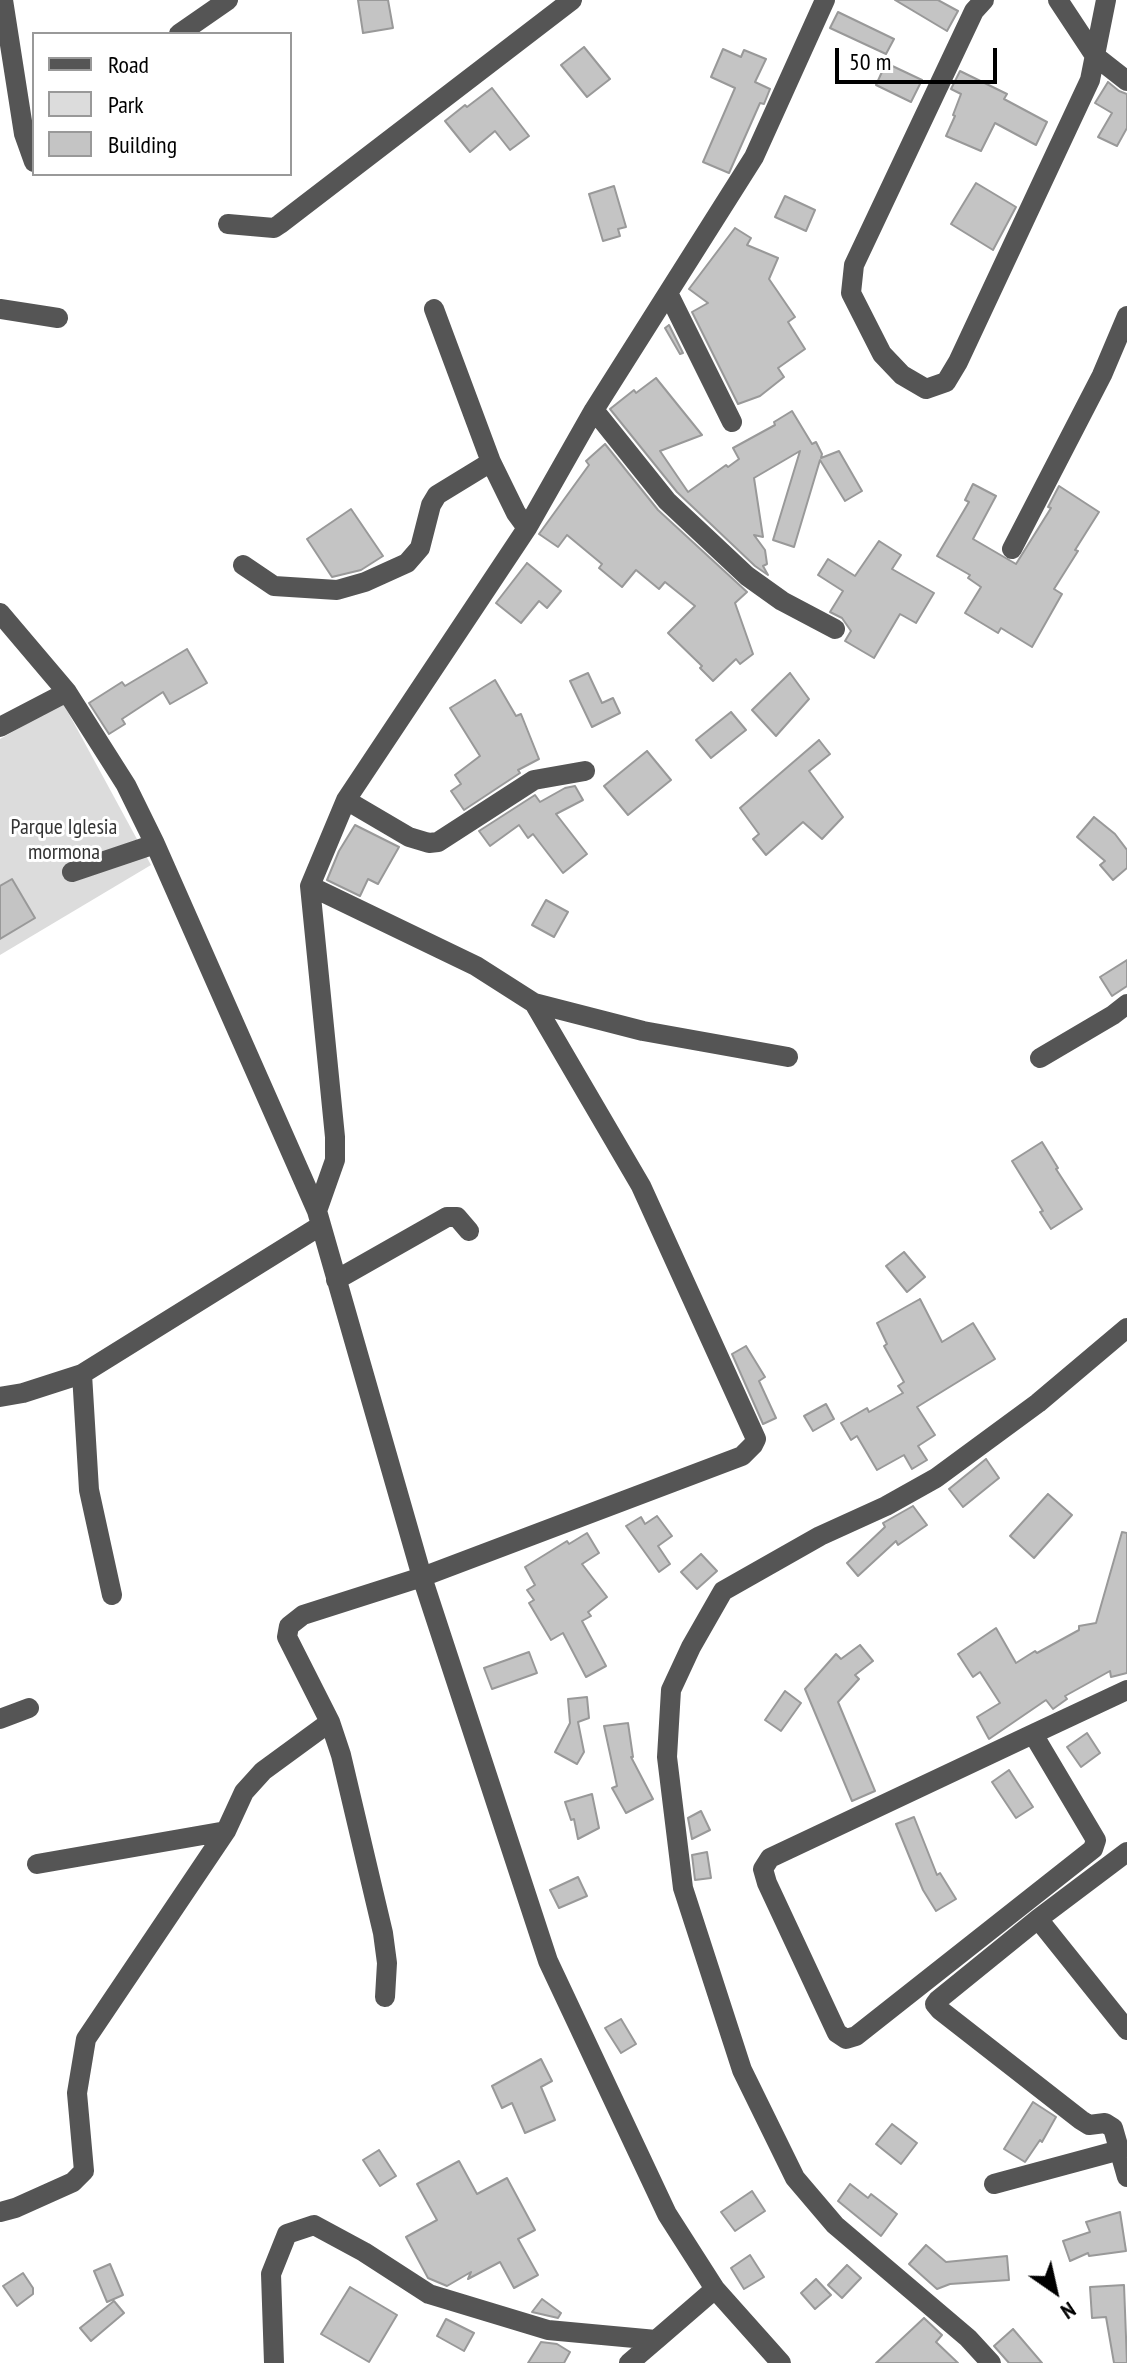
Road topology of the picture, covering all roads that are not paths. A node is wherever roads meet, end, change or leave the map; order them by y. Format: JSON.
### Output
{"nodes":[{"id":1,"x":3,"y":0,"type":"edge"},
{"id":2,"x":228,"y":0,"type":"edge"},
{"id":3,"x":572,"y":0,"type":"edge"},
{"id":4,"x":825,"y":0,"type":"edge"},
{"id":5,"x":984,"y":0,"type":"edge"},
{"id":6,"x":1058,"y":0,"type":"edge"},
{"id":7,"x":1106,"y":0,"type":"edge"},
{"id":8,"x":182,"y":32,"type":"edge"},
{"id":9,"x":1095,"y":56,"type":"junction"},
{"id":10,"x":1127,"y":81,"type":"edge"},
{"id":11,"x":32,"y":156,"type":"edge"},
{"id":12,"x":228,"y":224,"type":"dead end"},
{"id":13,"x":668,"y":293,"type":"junction"},
{"id":14,"x":0,"y":309,"type":"edge"},
{"id":15,"x":434,"y":309,"type":"dead end"},
{"id":16,"x":1127,"y":316,"type":"edge"},
{"id":17,"x":58,"y":318,"type":"dead end"},
{"id":18,"x":594,"y":410,"type":"junction"},
{"id":19,"x":732,"y":422,"type":"dead end"},
{"id":20,"x":491,"y":462,"type":"junction"},
{"id":21,"x":527,"y":528,"type":"junction"},
{"id":22,"x":1012,"y":549,"type":"dead end"},
{"id":23,"x":243,"y":565,"type":"dead end"},
{"id":24,"x":0,"y":613,"type":"edge"},
{"id":25,"x":835,"y":629,"type":"dead end"},
{"id":26,"x":67,"y":692,"type":"junction"},
{"id":27,"x":0,"y":727,"type":"edge"},
{"id":28,"x":585,"y":771,"type":"dead end"},
{"id":29,"x":346,"y":800,"type":"junction"},
{"id":30,"x":155,"y":844,"type":"junction"},
{"id":31,"x":72,"y":872,"type":"dead end"},
{"id":32,"x":310,"y":886,"type":"junction"},
{"id":33,"x":534,"y":1003,"type":"junction"},
{"id":34,"x":1127,"y":1004,"type":"edge"},
{"id":35,"x":788,"y":1057,"type":"dead end"},
{"id":36,"x":1040,"y":1058,"type":"dead end"},
{"id":37,"x":318,"y":1218,"type":"junction"},
{"id":38,"x":469,"y":1231,"type":"dead end"},
{"id":39,"x":336,"y":1280,"type":"junction"},
{"id":40,"x":1127,"y":1328,"type":"edge"},
{"id":41,"x":82,"y":1374,"type":"junction"},
{"id":42,"x":0,"y":1397,"type":"edge"},
{"id":43,"x":422,"y":1577,"type":"junction"},
{"id":44,"x":112,"y":1595,"type":"dead end"},
{"id":45,"x":1127,"y":1690,"type":"edge"},
{"id":46,"x":29,"y":1708,"type":"dead end"},
{"id":47,"x":0,"y":1719,"type":"edge"},
{"id":48,"x":330,"y":1722,"type":"junction"},
{"id":49,"x":1033,"y":1734,"type":"junction"},
{"id":50,"x":226,"y":1831,"type":"junction"},
{"id":51,"x":1127,"y":1852,"type":"edge"},
{"id":52,"x":37,"y":1864,"type":"dead end"},
{"id":53,"x":1038,"y":1919,"type":"junction"},
{"id":54,"x":385,"y":1997,"type":"dead end"},
{"id":55,"x":1127,"y":2030,"type":"edge"},
{"id":56,"x":1120,"y":2150,"type":"junction"},
{"id":57,"x":1127,"y":2177,"type":"edge"},
{"id":58,"x":994,"y":2184,"type":"dead end"},
{"id":59,"x":0,"y":2212,"type":"edge"},
{"id":60,"x":715,"y":2289,"type":"junction"},
{"id":61,"x":656,"y":2340,"type":"junction"},
{"id":62,"x":274,"y":2363,"type":"edge"},
{"id":63,"x":629,"y":2363,"type":"edge"},
{"id":64,"x":781,"y":2363,"type":"edge"},
{"id":65,"x":991,"y":2363,"type":"edge"}],
"edges":[{"from":1,"to":11,"type":"street"},
{"from":2,"to":8,"type":"street"},
{"from":3,"to":12,"type":"street"},
{"from":4,"to":13,"type":"street"},
{"from":5,"to":9,"type":"street"},
{"from":6,"to":9,"type":"street"},
{"from":7,"to":9,"type":"street"},
{"from":9,"to":10,"type":"street"},
{"from":13,"to":18,"type":"street"},
{"from":13,"to":19,"type":"street"},
{"from":14,"to":17,"type":"street"},
{"from":15,"to":20,"type":"street"},
{"from":16,"to":22,"type":"street"},
{"from":18,"to":21,"type":"street"},
{"from":18,"to":25,"type":"street"},
{"from":20,"to":21,"type":"street"},
{"from":20,"to":23,"type":"street"},
{"from":21,"to":29,"type":"street"},
{"from":24,"to":26,"type":"street"},
{"from":26,"to":27,"type":"street"},
{"from":26,"to":30,"type":"street"},
{"from":28,"to":29,"type":"street"},
{"from":29,"to":32,"type":"street"},
{"from":30,"to":31,"type":"street"},
{"from":30,"to":37,"type":"street"},
{"from":32,"to":33,"type":"street"},
{"from":32,"to":37,"type":"street"},
{"from":33,"to":35,"type":"street"},
{"from":33,"to":43,"type":"street"},
{"from":34,"to":36,"type":"street"},
{"from":37,"to":39,"type":"street"},
{"from":37,"to":41,"type":"street"},
{"from":38,"to":39,"type":"street"},
{"from":39,"to":43,"type":"street"},
{"from":40,"to":65,"type":"street"},
{"from":41,"to":42,"type":"street"},
{"from":41,"to":44,"type":"street"},
{"from":43,"to":48,"type":"street"},
{"from":43,"to":60,"type":"street"},
{"from":45,"to":49,"type":"street"},
{"from":46,"to":47,"type":"street"},
{"from":48,"to":50,"type":"street"},
{"from":48,"to":54,"type":"street"},
{"from":49,"to":49,"type":"street"},
{"from":50,"to":52,"type":"street"},
{"from":50,"to":59,"type":"street"},
{"from":51,"to":53,"type":"street"},
{"from":53,"to":55,"type":"street"},
{"from":53,"to":56,"type":"street"},
{"from":56,"to":57,"type":"street"},
{"from":56,"to":58,"type":"street"},
{"from":60,"to":61,"type":"street"},
{"from":60,"to":64,"type":"street"},
{"from":61,"to":62,"type":"street"},
{"from":61,"to":63,"type":"street"}]}
